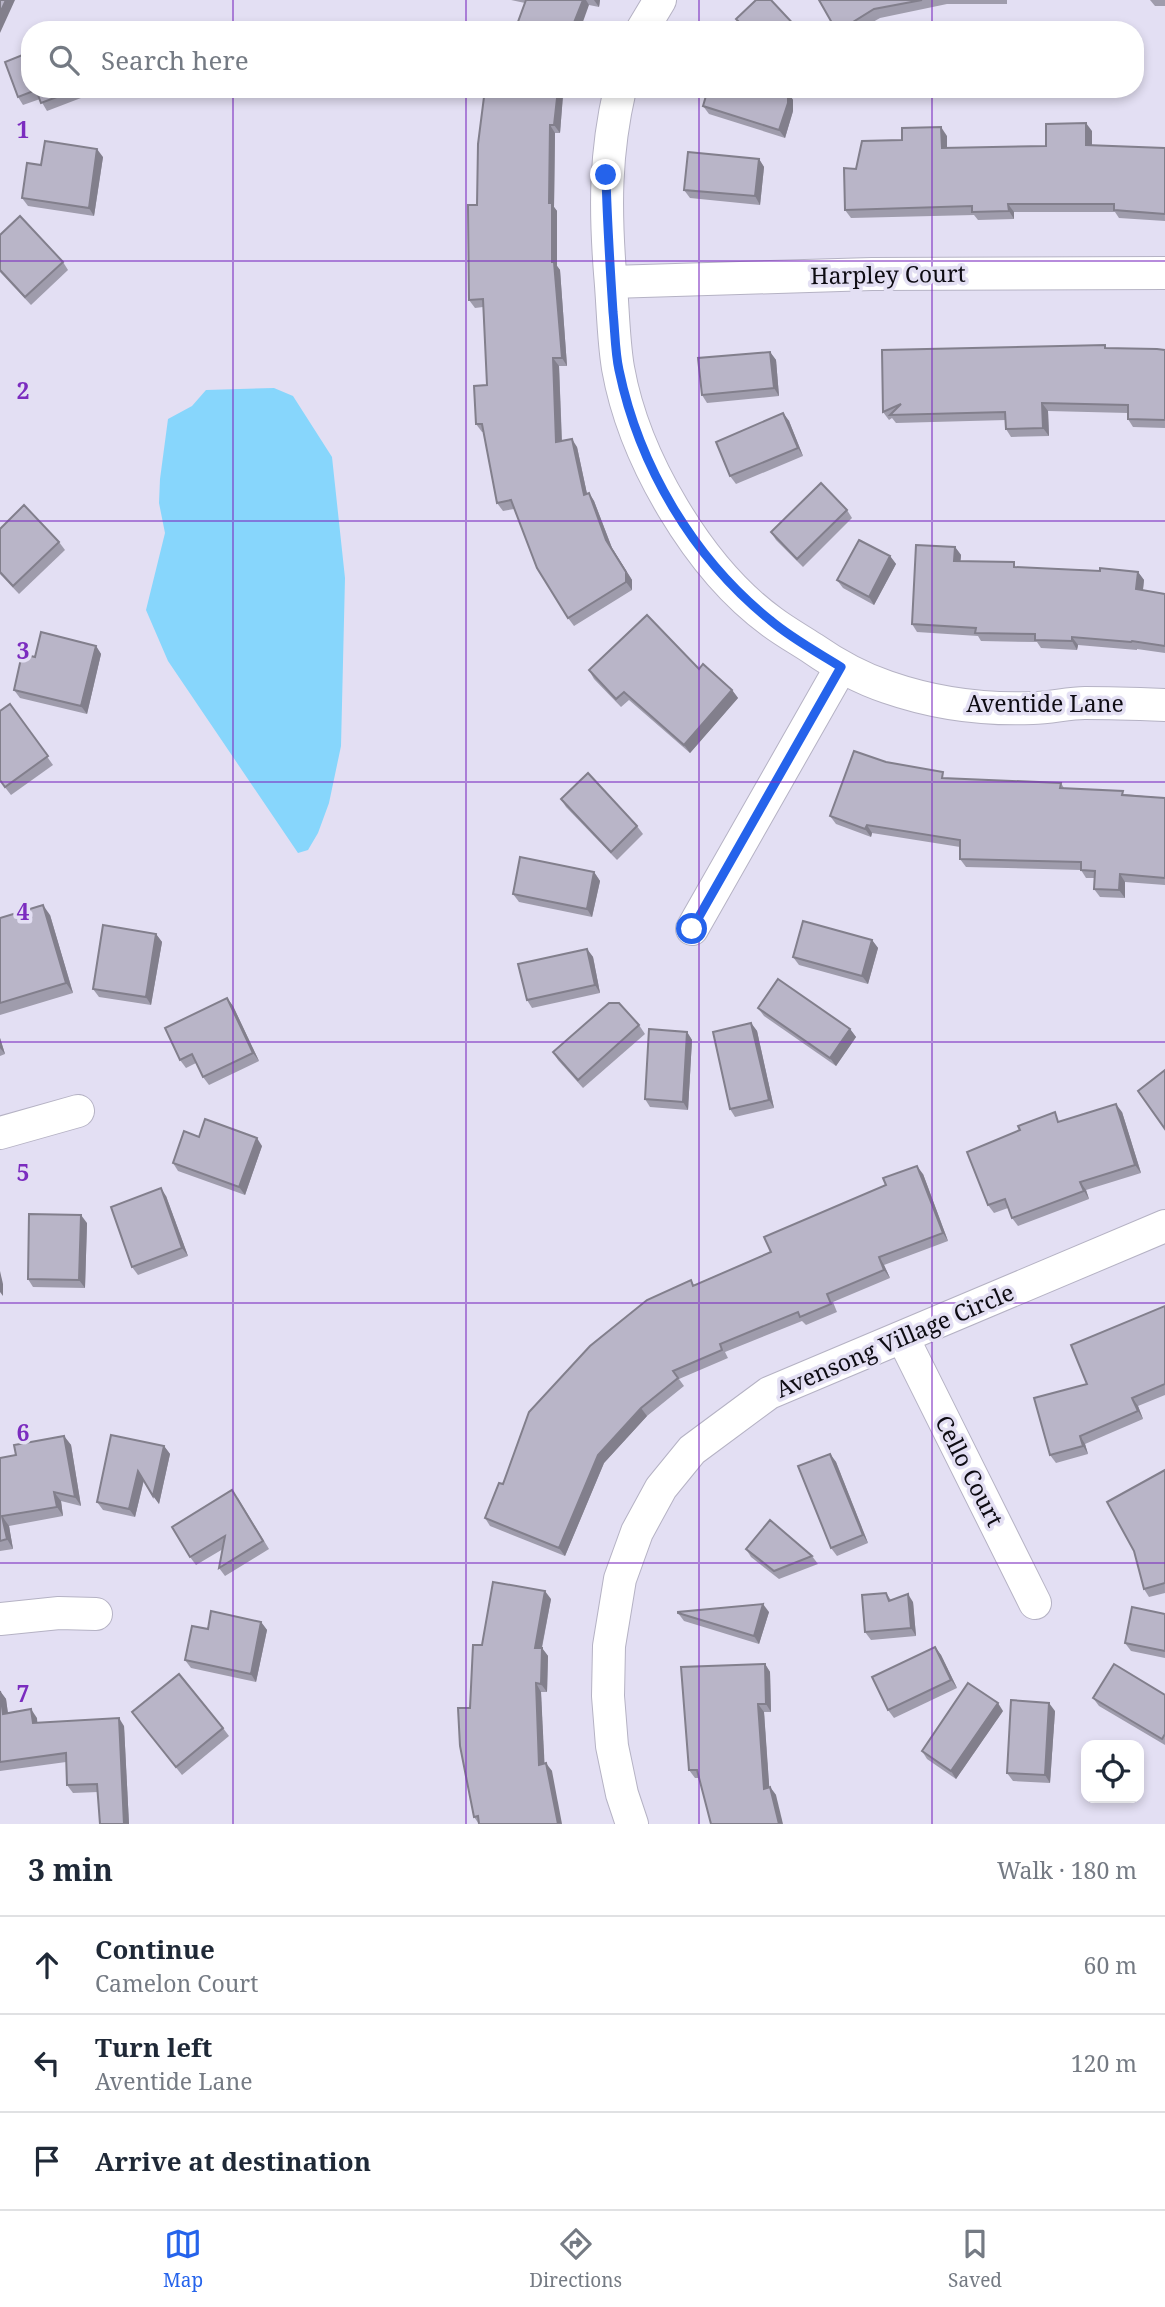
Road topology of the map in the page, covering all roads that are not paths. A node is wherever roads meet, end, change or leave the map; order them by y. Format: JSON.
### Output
{"nodes":[{"id":1,"x":660,"y":0,"type":"edge"},
{"id":2,"x":647,"y":21,"type":"edge"},
{"id":3,"x":618,"y":98,"type":"edge"},
{"id":4,"x":1165,"y":273,"type":"edge"},
{"id":5,"x":611,"y":282,"type":"junction"},
{"id":6,"x":841,"y":667,"type":"junction"},
{"id":7,"x":1165,"y":705,"type":"edge"},
{"id":8,"x":692,"y":929,"type":"dead end"},
{"id":9,"x":78,"y":1111,"type":"dead end"},
{"id":10,"x":0,"y":1133,"type":"edge"},
{"id":11,"x":1165,"y":1226,"type":"edge"},
{"id":12,"x":902,"y":1338,"type":"junction"},
{"id":13,"x":1035,"y":1603,"type":"dead end"},
{"id":14,"x":96,"y":1614,"type":"dead end"},
{"id":15,"x":0,"y":1619,"type":"edge"},
{"id":16,"x":632,"y":1824,"type":"edge"}],
"edges":[{"from":1,"to":2,"type":"street"},
{"from":3,"to":5,"type":"street","name":"Aventide Lane"},
{"from":4,"to":5,"type":"street","name":"Harpley Court"},
{"from":5,"to":6,"type":"street","name":"Aventide Lane"},
{"from":6,"to":7,"type":"street","name":"Aventide Lane"},
{"from":6,"to":8,"type":"street"},
{"from":9,"to":10,"type":"street"},
{"from":11,"to":12,"type":"street","name":"Avensong Village Circle"},
{"from":12,"to":13,"type":"street","name":"Cello Court"},
{"from":12,"to":16,"type":"street","name":"Avensong Village Circle"},
{"from":14,"to":15,"type":"street"}]}
